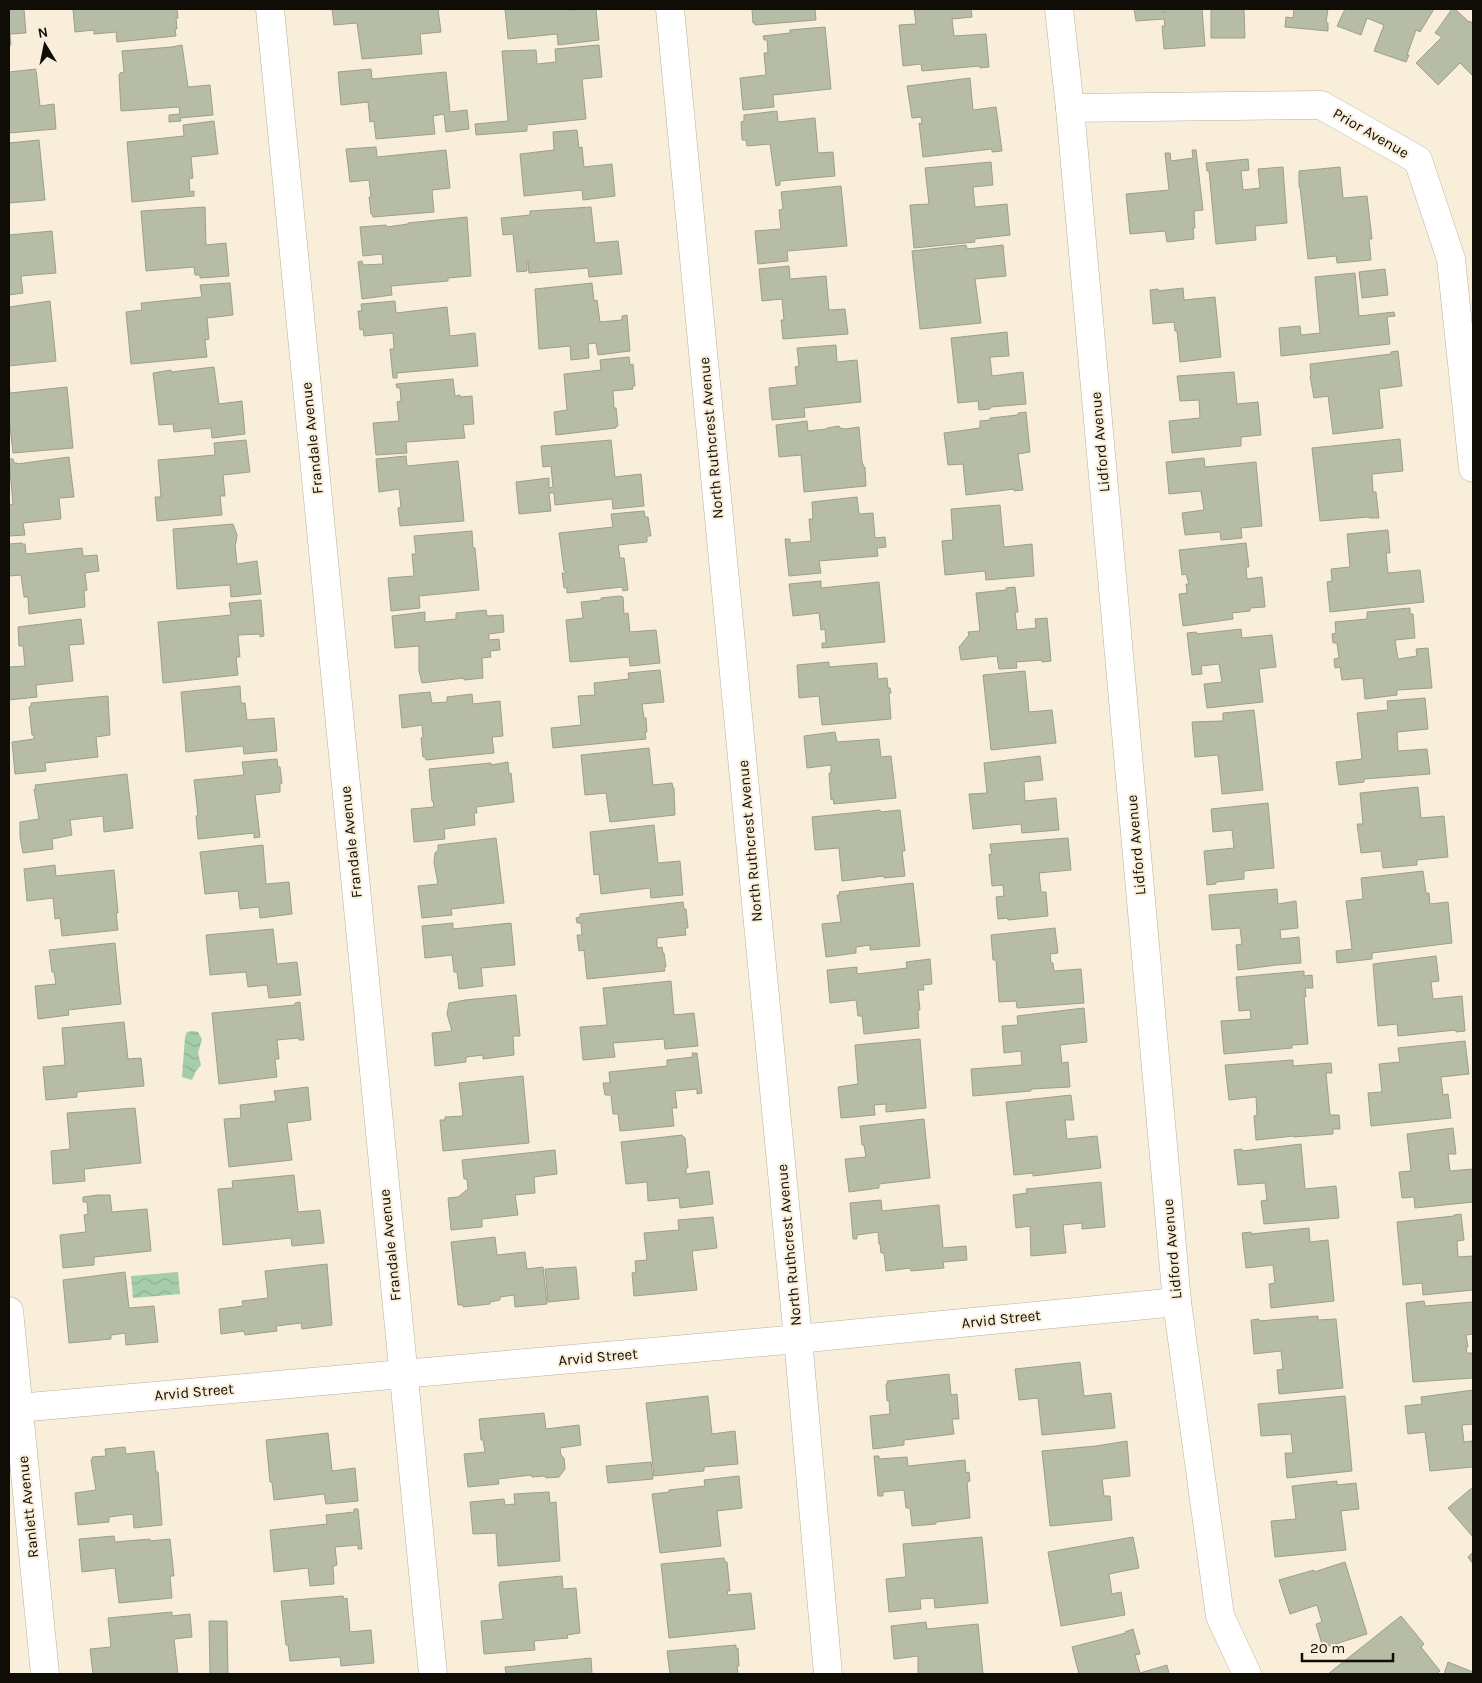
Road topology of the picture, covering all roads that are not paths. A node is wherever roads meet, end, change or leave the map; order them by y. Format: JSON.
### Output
{"nodes":[{"id":1,"x":270,"y":9,"type":"edge"},
{"id":2,"x":670,"y":9,"type":"edge"},
{"id":3,"x":1059,"y":9,"type":"edge"},
{"id":4,"x":1070,"y":108,"type":"junction"},
{"id":5,"x":1473,"y":468,"type":"edge"},
{"id":6,"x":1177,"y":1302,"type":"junction"},
{"id":7,"x":9,"y":1311,"type":"edge"},
{"id":8,"x":798,"y":1339,"type":"junction"},
{"id":9,"x":403,"y":1374,"type":"junction"},
{"id":10,"x":18,"y":1408,"type":"junction"},
{"id":11,"x":45,"y":1674,"type":"edge"},
{"id":12,"x":433,"y":1674,"type":"edge"},
{"id":13,"x":828,"y":1674,"type":"edge"},
{"id":14,"x":1247,"y":1674,"type":"edge"}],
"edges":[{"from":1,"to":9,"type":"street","name":"Frandale Avenue"},
{"from":2,"to":8,"type":"street","name":"North Ruthcrest Avenue"},
{"from":3,"to":4,"type":"street","name":"Lidford Avenue"},
{"from":4,"to":5,"type":"street","name":"Prior Avenue"},
{"from":4,"to":6,"type":"street","name":"Lidford Avenue"},
{"from":6,"to":8,"type":"street","name":"Arvid Street"},
{"from":6,"to":14,"type":"street","name":"Lidford Avenue"},
{"from":7,"to":10,"type":"street","name":"Ranlett Avenue"},
{"from":8,"to":9,"type":"street","name":"Arvid Street"},
{"from":8,"to":13,"type":"street","name":"North Ruthcrest Avenue"},
{"from":9,"to":10,"type":"street","name":"Arvid Street"},
{"from":9,"to":12,"type":"street","name":"Frandale Avenue"},
{"from":10,"to":11,"type":"street","name":"Ranlett Avenue"}]}
